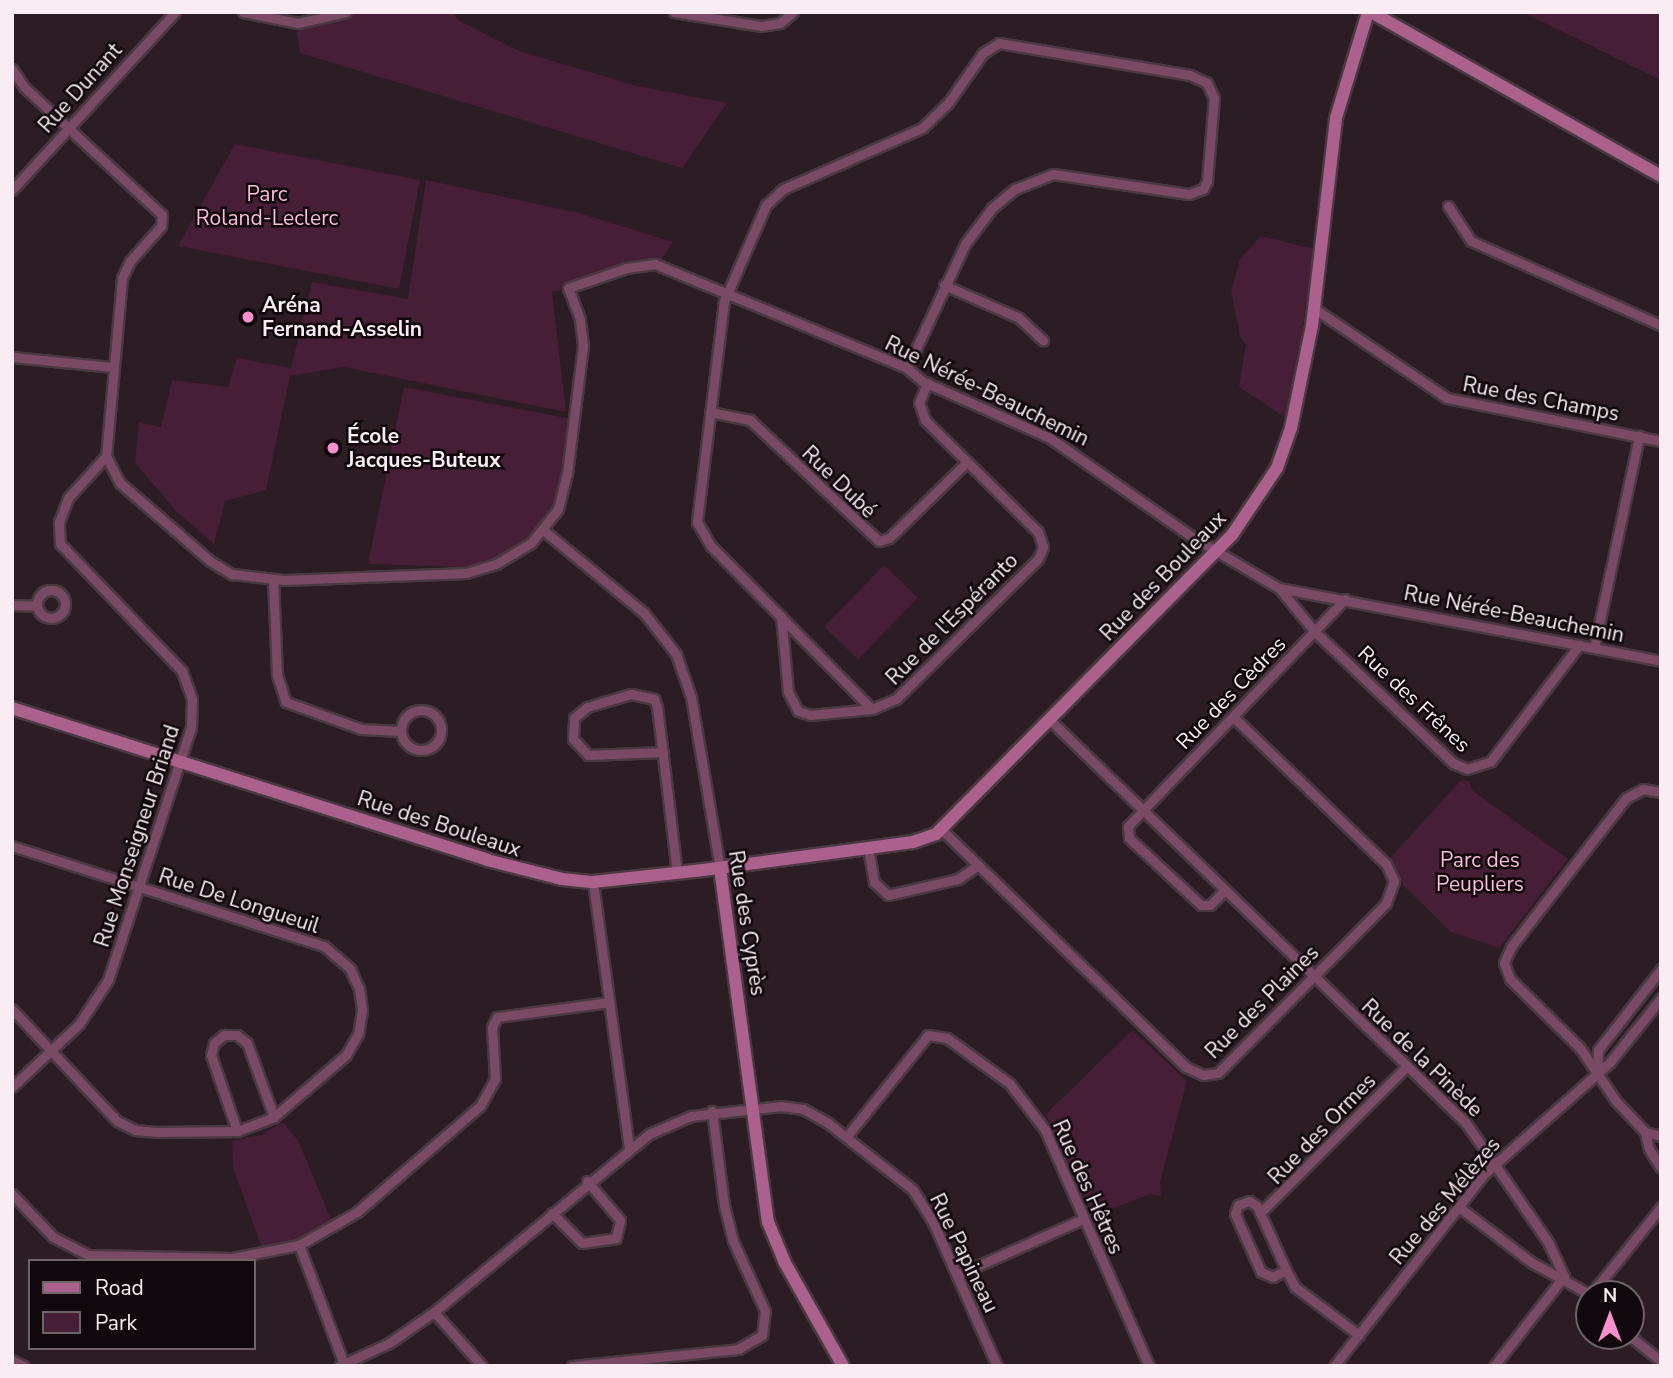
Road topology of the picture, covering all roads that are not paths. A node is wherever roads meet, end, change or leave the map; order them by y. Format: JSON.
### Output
{"nodes":[{"id":1,"x":175,"y":12,"type":"edge"},
{"id":2,"x":243,"y":12,"type":"edge"},
{"id":3,"x":346,"y":12,"type":"edge"},
{"id":4,"x":674,"y":12,"type":"edge"},
{"id":5,"x":793,"y":12,"type":"edge"},
{"id":6,"x":1370,"y":12,"type":"edge"},
{"id":7,"x":12,"y":69,"type":"edge"},
{"id":8,"x":67,"y":128,"type":"junction"},
{"id":9,"x":1661,"y":176,"type":"edge"},
{"id":10,"x":12,"y":190,"type":"edge"},
{"id":11,"x":1448,"y":206,"type":"dead end"},
{"id":12,"x":944,"y":285,"type":"junction"},
{"id":13,"x":728,"y":292,"type":"junction"},
{"id":14,"x":1315,"y":309,"type":"junction"},
{"id":15,"x":1661,"y":325,"type":"edge"},
{"id":16,"x":1043,"y":340,"type":"dead end"},
{"id":17,"x":12,"y":357,"type":"edge"},
{"id":18,"x":112,"y":367,"type":"junction"},
{"id":19,"x":907,"y":368,"type":"junction"},
{"id":20,"x":927,"y":383,"type":"junction"},
{"id":21,"x":710,"y":412,"type":"junction"},
{"id":22,"x":1639,"y":436,"type":"junction"},
{"id":23,"x":1661,"y":441,"type":"edge"},
{"id":24,"x":106,"y":456,"type":"junction"},
{"id":25,"x":967,"y":462,"type":"junction"},
{"id":26,"x":543,"y":530,"type":"junction"},
{"id":27,"x":1216,"y":550,"type":"junction"},
{"id":28,"x":273,"y":579,"type":"junction"},
{"id":29,"x":1279,"y":588,"type":"junction"},
{"id":30,"x":1345,"y":599,"type":"junction"},
{"id":31,"x":12,"y":605,"type":"edge"},
{"id":32,"x":36,"y":606,"type":"dead end"},
{"id":33,"x":780,"y":616,"type":"junction"},
{"id":34,"x":1315,"y":632,"type":"junction"},
{"id":35,"x":1579,"y":645,"type":"junction"},
{"id":36,"x":1594,"y":648,"type":"junction"},
{"id":37,"x":1661,"y":661,"type":"edge"},
{"id":38,"x":12,"y":708,"type":"edge"},
{"id":39,"x":872,"y":709,"type":"junction"},
{"id":40,"x":1233,"y":717,"type":"junction"},
{"id":41,"x":1051,"y":721,"type":"junction"},
{"id":42,"x":399,"y":730,"type":"junction"},
{"id":43,"x":663,"y":752,"type":"junction"},
{"id":44,"x":181,"y":761,"type":"junction"},
{"id":45,"x":1661,"y":792,"type":"edge"},
{"id":46,"x":1142,"y":811,"type":"junction"},
{"id":47,"x":942,"y":830,"type":"junction"},
{"id":48,"x":12,"y":846,"type":"edge"},
{"id":49,"x":868,"y":848,"type":"junction"},
{"id":50,"x":978,"y":865,"type":"junction"},
{"id":51,"x":720,"y":868,"type":"junction"},
{"id":52,"x":677,"y":873,"type":"junction"},
{"id":53,"x":593,"y":881,"type":"junction"},
{"id":54,"x":140,"y":887,"type":"junction"},
{"id":55,"x":1224,"y":890,"type":"junction"},
{"id":56,"x":1661,"y":969,"type":"edge"},
{"id":57,"x":1314,"y":976,"type":"junction"},
{"id":58,"x":1661,"y":998,"type":"edge"},
{"id":59,"x":609,"y":1002,"type":"junction"},
{"id":60,"x":12,"y":1009,"type":"edge"},
{"id":61,"x":51,"y":1052,"type":"junction"},
{"id":62,"x":1406,"y":1067,"type":"junction"},
{"id":63,"x":1597,"y":1073,"type":"junction"},
{"id":64,"x":12,"y":1087,"type":"edge"},
{"id":65,"x":753,"y":1106,"type":"junction"},
{"id":66,"x":712,"y":1111,"type":"junction"},
{"id":67,"x":274,"y":1117,"type":"junction"},
{"id":68,"x":237,"y":1131,"type":"junction"},
{"id":69,"x":1645,"y":1132,"type":"junction"},
{"id":70,"x":847,"y":1136,"type":"junction"},
{"id":71,"x":1661,"y":1136,"type":"edge"},
{"id":72,"x":629,"y":1148,"type":"junction"},
{"id":73,"x":1495,"y":1162,"type":"junction"},
{"id":74,"x":1661,"y":1168,"type":"edge"},
{"id":75,"x":587,"y":1181,"type":"junction"},
{"id":76,"x":12,"y":1194,"type":"edge"},
{"id":77,"x":1459,"y":1206,"type":"junction"},
{"id":78,"x":1661,"y":1207,"type":"edge"},
{"id":79,"x":552,"y":1213,"type":"junction"},
{"id":80,"x":1260,"y":1213,"type":"junction"},
{"id":81,"x":1083,"y":1219,"type":"junction"},
{"id":82,"x":299,"y":1245,"type":"junction"},
{"id":83,"x":1286,"y":1270,"type":"junction"},
{"id":84,"x":957,"y":1275,"type":"junction"},
{"id":85,"x":1564,"y":1276,"type":"junction"},
{"id":86,"x":1601,"y":1280,"type":"edge"},
{"id":87,"x":1575,"y":1284,"type":"edge"},
{"id":88,"x":434,"y":1312,"type":"junction"},
{"id":89,"x":1359,"y":1335,"type":"junction"},
{"id":90,"x":1645,"y":1348,"type":"edge"},
{"id":91,"x":12,"y":1360,"type":"edge"},
{"id":92,"x":1661,"y":1361,"type":"edge"},
{"id":93,"x":341,"y":1365,"type":"edge"},
{"id":94,"x":24,"y":1366,"type":"edge"},
{"id":95,"x":482,"y":1366,"type":"edge"},
{"id":96,"x":572,"y":1366,"type":"edge"},
{"id":97,"x":843,"y":1366,"type":"edge"},
{"id":98,"x":998,"y":1366,"type":"edge"},
{"id":99,"x":1149,"y":1366,"type":"edge"},
{"id":100,"x":1334,"y":1366,"type":"edge"},
{"id":101,"x":1494,"y":1366,"type":"edge"}],
"edges":[{"from":1,"to":8,"type":"street","name":"Rue Dunant"},
{"from":2,"to":3,"type":"street"},
{"from":4,"to":5,"type":"street"},
{"from":6,"to":9,"type":"street"},
{"from":6,"to":14,"type":"street","name":"Rue des Bouleaux"},
{"from":7,"to":8,"type":"street"},
{"from":8,"to":10,"type":"street","name":"Rue Dunant"},
{"from":8,"to":18,"type":"street"},
{"from":11,"to":15,"type":"street"},
{"from":12,"to":13,"type":"street"},
{"from":12,"to":16,"type":"street"},
{"from":12,"to":19,"type":"street"},
{"from":13,"to":19,"type":"street","name":"Rue Nérée-Beauchemin"},
{"from":13,"to":21,"type":"street"},
{"from":13,"to":26,"type":"street","name":"Rue Nérée-Beauchemin"},
{"from":14,"to":22,"type":"street","name":"Rue des Champs"},
{"from":14,"to":27,"type":"street","name":"Rue des Bouleaux"},
{"from":17,"to":18,"type":"street"},
{"from":18,"to":24,"type":"street"},
{"from":19,"to":20,"type":"street","name":"Rue Nérée-Beauchemin"},
{"from":20,"to":25,"type":"street","name":"Rue de l'Espéranto"},
{"from":20,"to":27,"type":"street","name":"Rue Nérée-Beauchemin"},
{"from":21,"to":25,"type":"street","name":"Rue Dubé"},
{"from":21,"to":33,"type":"street"},
{"from":22,"to":23,"type":"street","name":"Rue des Champs"},
{"from":22,"to":36,"type":"street"},
{"from":24,"to":28,"type":"street"},
{"from":24,"to":44,"type":"street","name":"Rue Monseigneur Briand"},
{"from":25,"to":39,"type":"street","name":"Rue de l'Espéranto"},
{"from":26,"to":28,"type":"street"},
{"from":26,"to":51,"type":"street","name":"Rue des Cyprès"},
{"from":27,"to":29,"type":"street","name":"Rue Nérée-Beauchemin"},
{"from":27,"to":41,"type":"street","name":"Rue des Bouleaux"},
{"from":28,"to":42,"type":"street"},
{"from":29,"to":30,"type":"street","name":"Rue Nérée-Beauchemin"},
{"from":29,"to":34,"type":"street","name":"Rue des Frênes"},
{"from":30,"to":34,"type":"street","name":"Rue des Cèdres"},
{"from":30,"to":35,"type":"street","name":"Rue Nérée-Beauchemin"},
{"from":31,"to":32,"type":"street"},
{"from":33,"to":39,"type":"street"},
{"from":33,"to":39,"type":"street","name":"Rue de l'Espéranto"},
{"from":34,"to":35,"type":"street","name":"Rue des Frênes"},
{"from":34,"to":40,"type":"street","name":"Rue des Cèdres"},
{"from":35,"to":36,"type":"street","name":"Rue Nérée-Beauchemin"},
{"from":36,"to":37,"type":"street","name":"Rue Nérée-Beauchemin"},
{"from":38,"to":44,"type":"street","name":"Rue des Bouleaux"},
{"from":40,"to":46,"type":"street","name":"Rue des Cèdres"},
{"from":40,"to":57,"type":"street","name":"Rue des Plaines"},
{"from":41,"to":46,"type":"street","name":"Rue de la Pinède"},
{"from":41,"to":47,"type":"street","name":"Rue des Bouleaux"},
{"from":42,"to":42,"type":"street"},
{"from":43,"to":43,"type":"street"},
{"from":43,"to":52,"type":"street"},
{"from":44,"to":53,"type":"street","name":"Rue des Bouleaux"},
{"from":44,"to":54,"type":"street","name":"Rue Monseigneur Briand"},
{"from":45,"to":63,"type":"street"},
{"from":46,"to":55,"type":"street","name":"Rue de la Pinède"},
{"from":46,"to":55,"type":"street"},
{"from":47,"to":49,"type":"street","name":"Rue des Bouleaux"},
{"from":47,"to":50,"type":"street","name":"Rue des Plaines"},
{"from":48,"to":54,"type":"street","name":"Rue De Longueuil"},
{"from":49,"to":50,"type":"street"},
{"from":49,"to":51,"type":"street","name":"Rue des Bouleaux"},
{"from":50,"to":57,"type":"street","name":"Rue des Plaines"},
{"from":51,"to":52,"type":"street","name":"Rue des Bouleaux"},
{"from":51,"to":65,"type":"street","name":"Rue des Cyprès"},
{"from":52,"to":53,"type":"street","name":"Rue des Bouleaux"},
{"from":53,"to":59,"type":"street"},
{"from":54,"to":61,"type":"street","name":"Rue Monseigneur Briand"},
{"from":54,"to":67,"type":"street","name":"Rue De Longueuil"},
{"from":55,"to":57,"type":"street","name":"Rue de la Pinède"},
{"from":56,"to":63,"type":"street"},
{"from":57,"to":62,"type":"street","name":"Rue de la Pinède"},
{"from":58,"to":63,"type":"street","name":"Rue des Mélèzes"},
{"from":59,"to":72,"type":"street"},
{"from":59,"to":82,"type":"street"},
{"from":60,"to":61,"type":"street","name":"Rue De Longueuil"},
{"from":61,"to":64,"type":"street","name":"Rue Monseigneur Briand"},
{"from":61,"to":68,"type":"street","name":"Rue De Longueuil"},
{"from":62,"to":73,"type":"street","name":"Rue de la Pinède"},
{"from":62,"to":80,"type":"street","name":"Rue des Ormes"},
{"from":63,"to":69,"type":"street"},
{"from":63,"to":73,"type":"street","name":"Rue des Mélèzes"},
{"from":65,"to":66,"type":"street","name":"Rue Papineau"},
{"from":65,"to":70,"type":"street","name":"Rue Papineau"},
{"from":65,"to":97,"type":"street","name":"Rue des Cyprès"},
{"from":66,"to":72,"type":"street","name":"Rue Papineau"},
{"from":66,"to":96,"type":"street"},
{"from":67,"to":68,"type":"street","name":"Rue De Longueuil"},
{"from":67,"to":68,"type":"street"},
{"from":69,"to":71,"type":"street"},
{"from":69,"to":74,"type":"street"},
{"from":70,"to":81,"type":"street","name":"Rue des Hêtres"},
{"from":70,"to":84,"type":"street","name":"Rue Papineau"},
{"from":72,"to":75,"type":"street","name":"Rue Papineau"},
{"from":73,"to":77,"type":"street","name":"Rue des Mélèzes"},
{"from":73,"to":85,"type":"street","name":"Rue de la Pinède"},
{"from":75,"to":79,"type":"street","name":"Rue Papineau"},
{"from":75,"to":79,"type":"street"},
{"from":76,"to":82,"type":"street"},
{"from":77,"to":85,"type":"street","name":"Rue de la Pinède"},
{"from":77,"to":89,"type":"street","name":"Rue des Mélèzes"},
{"from":78,"to":86,"type":"street"},
{"from":79,"to":88,"type":"street","name":"Rue Papineau"},
{"from":80,"to":83,"type":"street","name":"Rue des Ormes"},
{"from":80,"to":83,"type":"street","name":"Rue des Ormes"},
{"from":81,"to":84,"type":"street"},
{"from":81,"to":99,"type":"street","name":"Rue des Hêtres"},
{"from":82,"to":93,"type":"street"},
{"from":83,"to":89,"type":"street","name":"Rue des Ormes"},
{"from":84,"to":98,"type":"street","name":"Rue Papineau"},
{"from":85,"to":87,"type":"street","name":"Rue de la Pinède"},
{"from":85,"to":101,"type":"street"},
{"from":88,"to":93,"type":"street","name":"Rue Papineau"},
{"from":88,"to":95,"type":"street"},
{"from":89,"to":100,"type":"street","name":"Rue des Mélèzes"},
{"from":90,"to":92,"type":"street"},
{"from":91,"to":94,"type":"street"}]}
